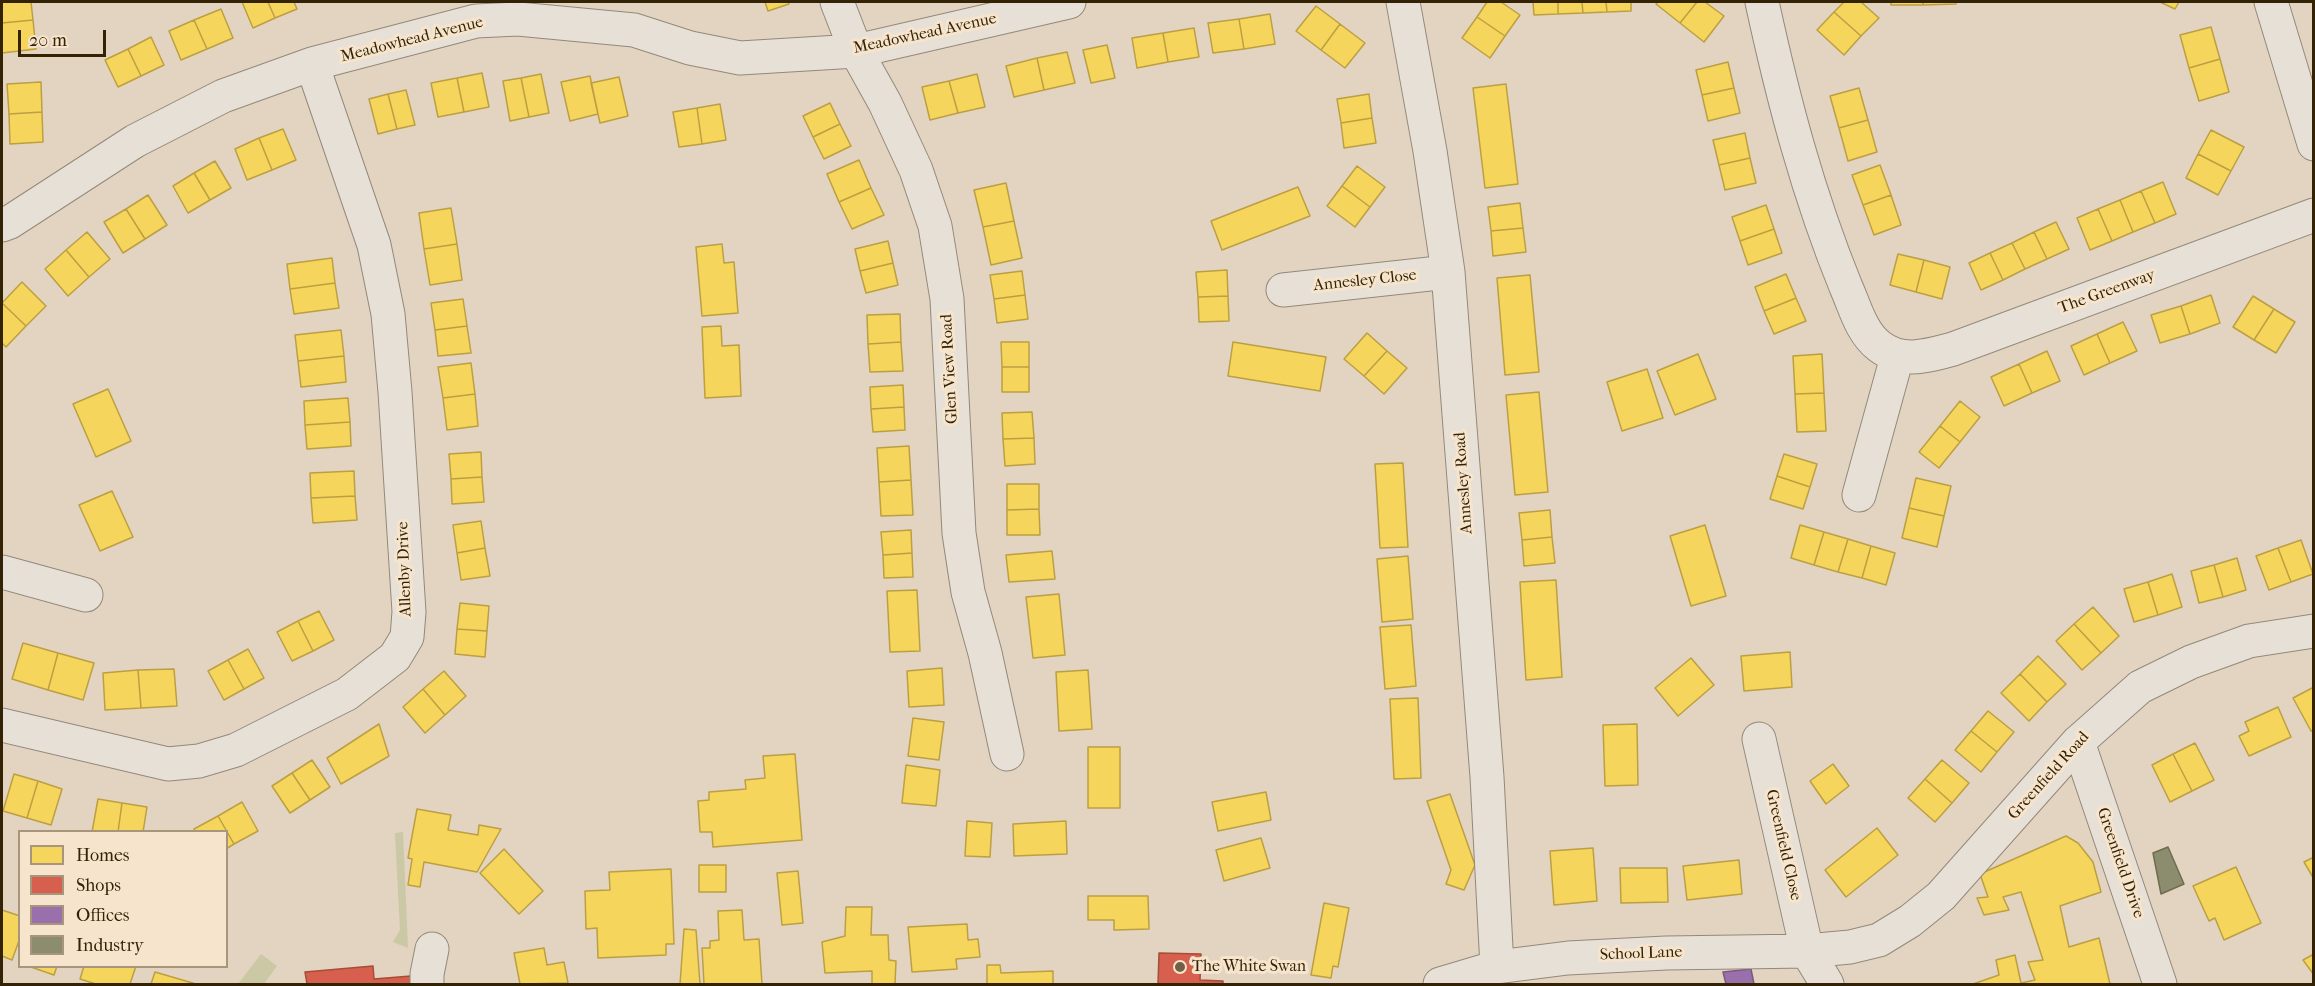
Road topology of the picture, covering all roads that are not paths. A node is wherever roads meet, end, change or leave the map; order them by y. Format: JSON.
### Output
{"nodes":[{"id":1,"x":837,"y":2,"type":"edge"},
{"id":2,"x":1070,"y":2,"type":"edge"},
{"id":3,"x":1403,"y":2,"type":"edge"},
{"id":4,"x":1762,"y":2,"type":"edge"},
{"id":5,"x":2271,"y":2,"type":"edge"},
{"id":6,"x":474,"y":11,"type":"edge"},
{"id":7,"x":855,"y":51,"type":"junction"},
{"id":8,"x":312,"y":64,"type":"junction"},
{"id":9,"x":2313,"y":144,"type":"edge"},
{"id":10,"x":2313,"y":215,"type":"edge"},
{"id":11,"x":2,"y":225,"type":"edge"},
{"id":12,"x":1448,"y":272,"type":"junction"},
{"id":13,"x":1283,"y":290,"type":"dead end"},
{"id":14,"x":1897,"y":357,"type":"junction"},
{"id":15,"x":1859,"y":495,"type":"dead end"},
{"id":16,"x":2,"y":572,"type":"edge"},
{"id":17,"x":86,"y":595,"type":"dead end"},
{"id":18,"x":2313,"y":631,"type":"edge"},
{"id":19,"x":2,"y":725,"type":"edge"},
{"id":20,"x":1759,"y":739,"type":"dead end"},
{"id":21,"x":2078,"y":742,"type":"junction"},
{"id":22,"x":1007,"y":754,"type":"dead end"},
{"id":23,"x":432,"y":949,"type":"dead end"},
{"id":24,"x":1808,"y":951,"type":"junction"},
{"id":25,"x":1497,"y":967,"type":"junction"},
{"id":26,"x":427,"y":984,"type":"edge"},
{"id":27,"x":1440,"y":984,"type":"edge"},
{"id":28,"x":1827,"y":984,"type":"edge"},
{"id":29,"x":2160,"y":984,"type":"edge"}],
"edges":[{"from":1,"to":7,"type":"street","name":"Glen View Road"},
{"from":2,"to":7,"type":"street","name":"Meadowhead Avenue"},
{"from":3,"to":12,"type":"street","name":"Annesley Road"},
{"from":4,"to":14,"type":"street"},
{"from":5,"to":9,"type":"street"},
{"from":6,"to":7,"type":"street","name":"Meadowhead Avenue"},
{"from":6,"to":8,"type":"street","name":"Meadowhead Avenue"},
{"from":7,"to":22,"type":"street","name":"Glen View Road"},
{"from":8,"to":11,"type":"street","name":"Meadowhead Avenue"},
{"from":8,"to":19,"type":"street","name":"Allenby Drive"},
{"from":10,"to":14,"type":"street","name":"The Greenway"},
{"from":12,"to":13,"type":"street","name":"Annesley Close"},
{"from":12,"to":25,"type":"street","name":"Annesley Road"},
{"from":14,"to":15,"type":"street"},
{"from":16,"to":17,"type":"street"},
{"from":18,"to":21,"type":"street","name":"Greenfield Road"},
{"from":20,"to":24,"type":"street","name":"Greenfield Close"},
{"from":21,"to":24,"type":"street","name":"Greenfield Road"},
{"from":21,"to":29,"type":"street","name":"Greenfield Drive"},
{"from":23,"to":26,"type":"street"},
{"from":24,"to":25,"type":"street","name":"School Lane"},
{"from":24,"to":28,"type":"street"},
{"from":25,"to":27,"type":"street","name":"School Lane"}]}
